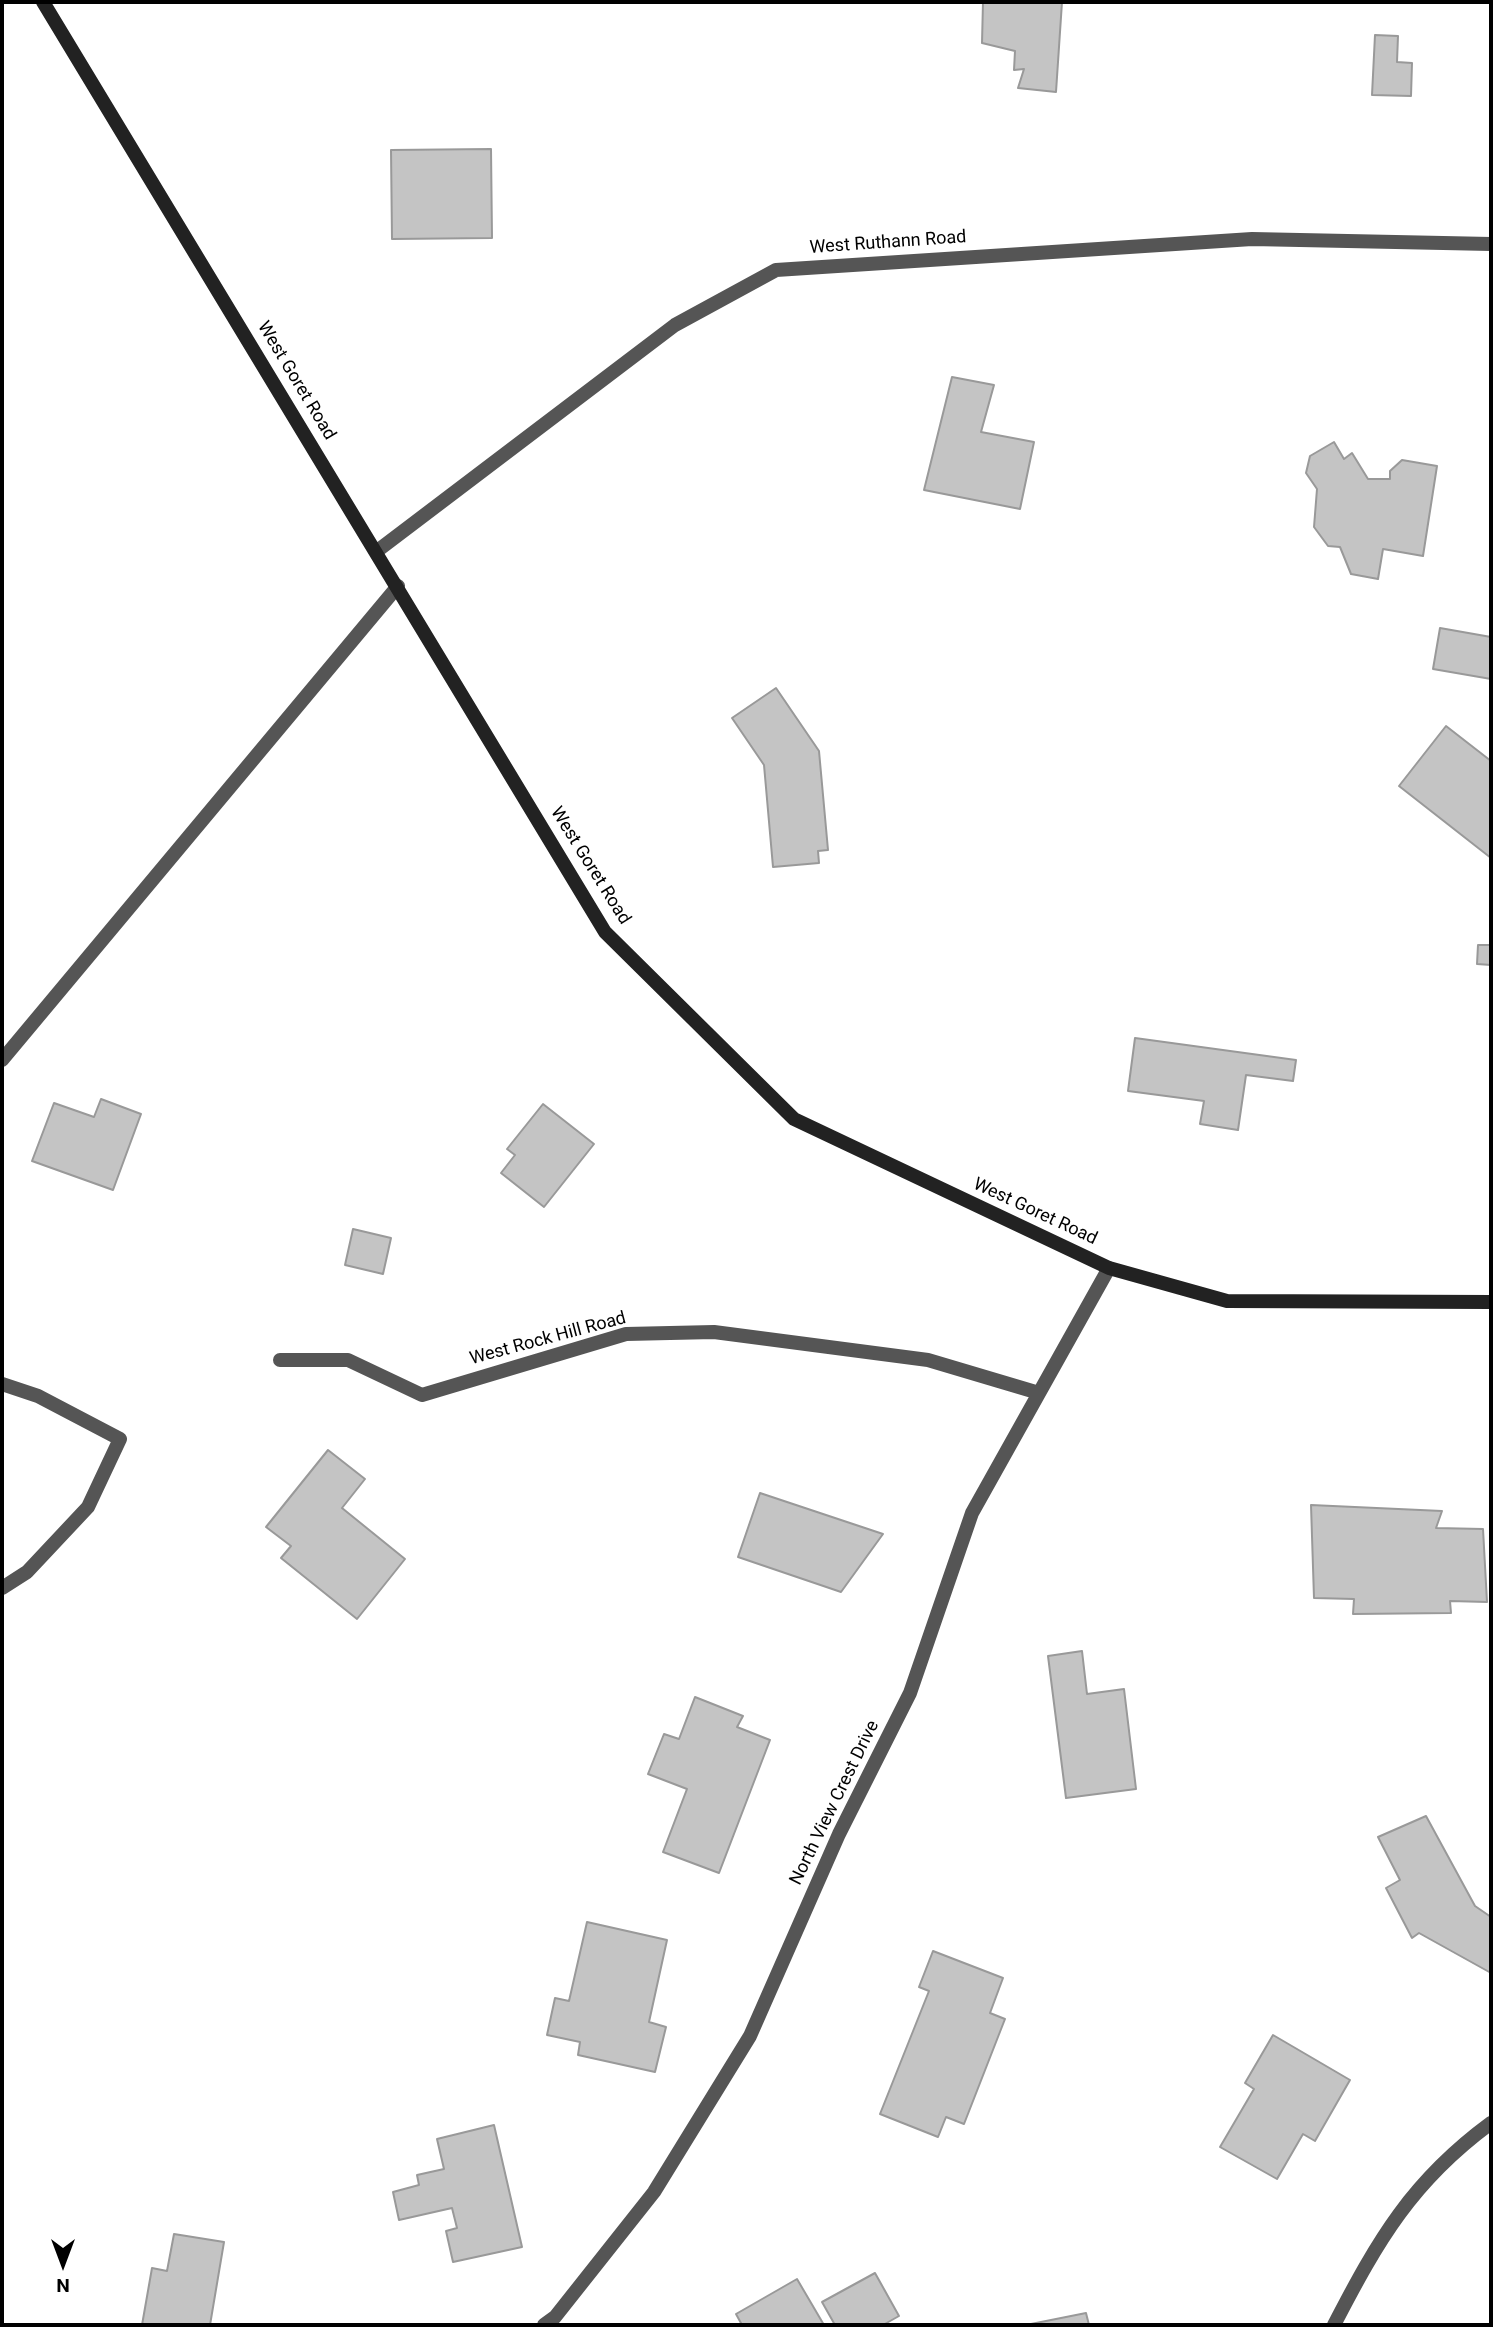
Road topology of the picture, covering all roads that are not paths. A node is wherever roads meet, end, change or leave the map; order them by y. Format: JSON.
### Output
{"nodes":[{"id":1,"x":43,"y":2,"type":"edge"},
{"id":2,"x":1491,"y":244,"type":"edge"},
{"id":3,"x":377,"y":551,"type":"junction"},
{"id":4,"x":398,"y":586,"type":"junction"},
{"id":5,"x":2,"y":1060,"type":"edge"},
{"id":6,"x":1109,"y":1268,"type":"junction"},
{"id":7,"x":1491,"y":1302,"type":"edge"},
{"id":8,"x":280,"y":1360,"type":"dead end"},
{"id":9,"x":2,"y":1384,"type":"edge"},
{"id":10,"x":1039,"y":1393,"type":"junction"},
{"id":11,"x":2,"y":1588,"type":"edge"},
{"id":12,"x":1491,"y":2123,"type":"edge"},
{"id":13,"x":544,"y":2325,"type":"edge"},
{"id":14,"x":1334,"y":2325,"type":"edge"}],
"edges":[{"from":1,"to":3,"type":"street","name":"West Goret Road"},
{"from":2,"to":3,"type":"street","name":"West Ruthann Road"},
{"from":3,"to":4,"type":"street","name":"West Goret Road"},
{"from":4,"to":5,"type":"street"},
{"from":4,"to":6,"type":"street","name":"West Goret Road"},
{"from":6,"to":7,"type":"street","name":"West Goret Road"},
{"from":6,"to":10,"type":"street","name":"North View Crest Drive"},
{"from":8,"to":10,"type":"street","name":"West Rock Hill Road"},
{"from":9,"to":11,"type":"street"},
{"from":10,"to":13,"type":"street","name":"North View Crest Drive"},
{"from":12,"to":14,"type":"street"}]}
